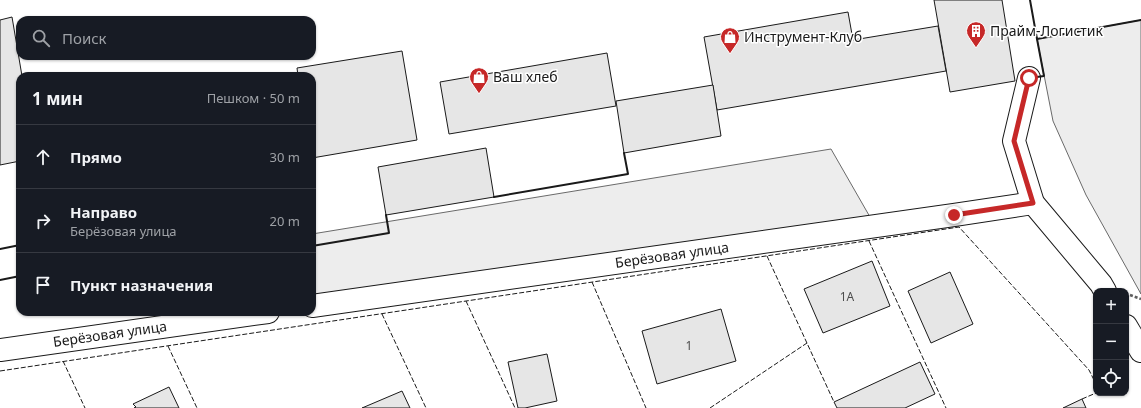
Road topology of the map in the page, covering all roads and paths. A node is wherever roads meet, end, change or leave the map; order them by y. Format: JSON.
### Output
{"nodes":[{"id":1,"x":1029,"y":78,"type":"dead end"},
{"id":2,"x":1033,"y":203,"type":"junction"},
{"id":3,"x":1103,"y":288,"type":"edge"},
{"id":4,"x":1129,"y":294,"type":"edge"},
{"id":5,"x":1141,"y":299,"type":"edge"},
{"id":6,"x":316,"y":305,"type":"edge"},
{"id":7,"x":240,"y":316,"type":"edge"},
{"id":8,"x":1129,"y":331,"type":"edge"},
{"id":9,"x":0,"y":350,"type":"edge"},
{"id":10,"x":1141,"y":351,"type":"edge"}],
"edges":[{"from":1,"to":2,"type":"street"},
{"from":2,"to":3,"type":"street"},
{"from":2,"to":6,"type":"street","name":"Берёзовая улица"},
{"from":4,"to":5,"type":"path"},
{"from":7,"to":9,"type":"street","name":"Берёзовая улица"},
{"from":8,"to":10,"type":"street"}]}
